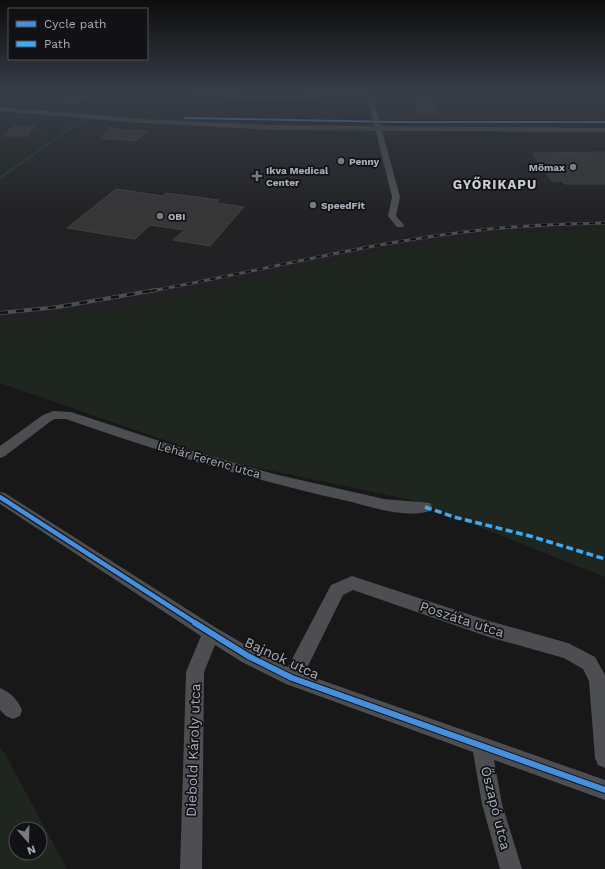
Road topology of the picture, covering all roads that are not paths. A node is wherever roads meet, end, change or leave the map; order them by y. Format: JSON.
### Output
{"nodes":[{"id":1,"x":380,"y":134,"type":"edge"},
{"id":2,"x":400,"y":225,"type":"dead end"},
{"id":3,"x":3,"y":450,"type":"edge"},
{"id":4,"x":0,"y":497,"type":"edge"},
{"id":5,"x":425,"y":507,"type":"dead end"},
{"id":6,"x":212,"y":634,"type":"junction"},
{"id":7,"x":292,"y":678,"type":"junction"},
{"id":8,"x":0,"y":697,"type":"edge"},
{"id":9,"x":13,"y":710,"type":"dead end"},
{"id":10,"x":482,"y":746,"type":"junction"},
{"id":11,"x":605,"y":758,"type":"edge"},
{"id":12,"x":605,"y":790,"type":"edge"},
{"id":13,"x":191,"y":869,"type":"edge"},
{"id":14,"x":511,"y":869,"type":"edge"}],
"edges":[{"from":1,"to":2,"type":"street"},
{"from":3,"to":5,"type":"street","name":"Lehár Ferenc utca"},
{"from":4,"to":6,"type":"street","name":"Bajnok utca"},
{"from":6,"to":7,"type":"street","name":"Bajnok utca"},
{"from":6,"to":13,"type":"street","name":"Diebold Károly utca"},
{"from":7,"to":10,"type":"street","name":"Bajnok utca"},
{"from":7,"to":11,"type":"street","name":"Poszáta utca"},
{"from":8,"to":9,"type":"street"},
{"from":10,"to":12,"type":"street","name":"Bajnok utca"},
{"from":10,"to":14,"type":"street","name":"Őszapó utca"}]}
